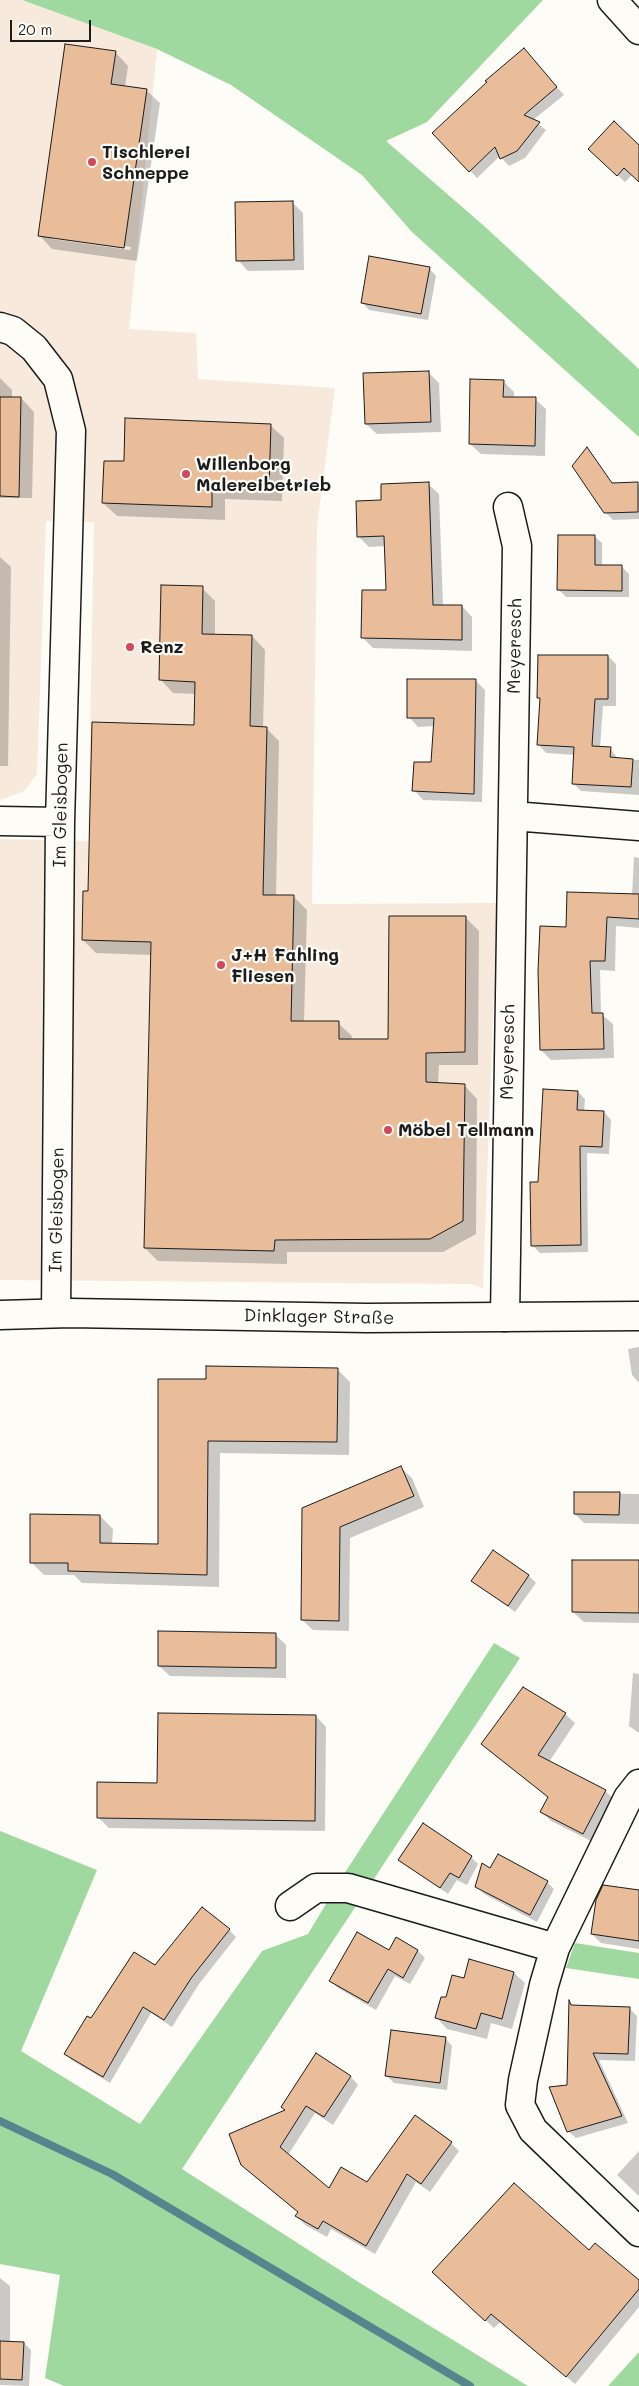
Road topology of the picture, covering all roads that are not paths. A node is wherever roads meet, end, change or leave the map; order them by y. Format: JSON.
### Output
{"nodes":[{"id":1,"x":612,"y":0,"type":"edge"},
{"id":2,"x":639,"y":30,"type":"edge"},
{"id":3,"x":0,"y":327,"type":"edge"},
{"id":4,"x":508,"y":507,"type":"dead end"},
{"id":5,"x":513,"y":816,"type":"junction"},
{"id":6,"x":0,"y":820,"type":"edge"},
{"id":7,"x":60,"y":822,"type":"junction"},
{"id":8,"x":639,"y":826,"type":"edge"},
{"id":9,"x":56,"y":1312,"type":"junction"},
{"id":10,"x":0,"y":1314,"type":"edge"},
{"id":11,"x":639,"y":1316,"type":"edge"},
{"id":12,"x":505,"y":1317,"type":"junction"},
{"id":13,"x":639,"y":1784,"type":"edge"},
{"id":14,"x":290,"y":1906,"type":"dead end"},
{"id":15,"x":555,"y":1948,"type":"junction"},
{"id":16,"x":639,"y":2232,"type":"edge"}],
"edges":[{"from":1,"to":2,"type":"street"},
{"from":3,"to":7,"type":"street","name":"Im Gleisbogen"},
{"from":4,"to":5,"type":"street","name":"Meyeresch"},
{"from":5,"to":8,"type":"street"},
{"from":5,"to":12,"type":"street","name":"Meyeresch"},
{"from":6,"to":7,"type":"street"},
{"from":7,"to":9,"type":"street","name":"Im Gleisbogen"},
{"from":9,"to":10,"type":"street","name":"Dinklager Straße"},
{"from":9,"to":12,"type":"street","name":"Dinklager Straße"},
{"from":11,"to":12,"type":"street","name":"Dinklager Straße"},
{"from":13,"to":15,"type":"street"},
{"from":14,"to":15,"type":"street"},
{"from":15,"to":16,"type":"street"}]}
